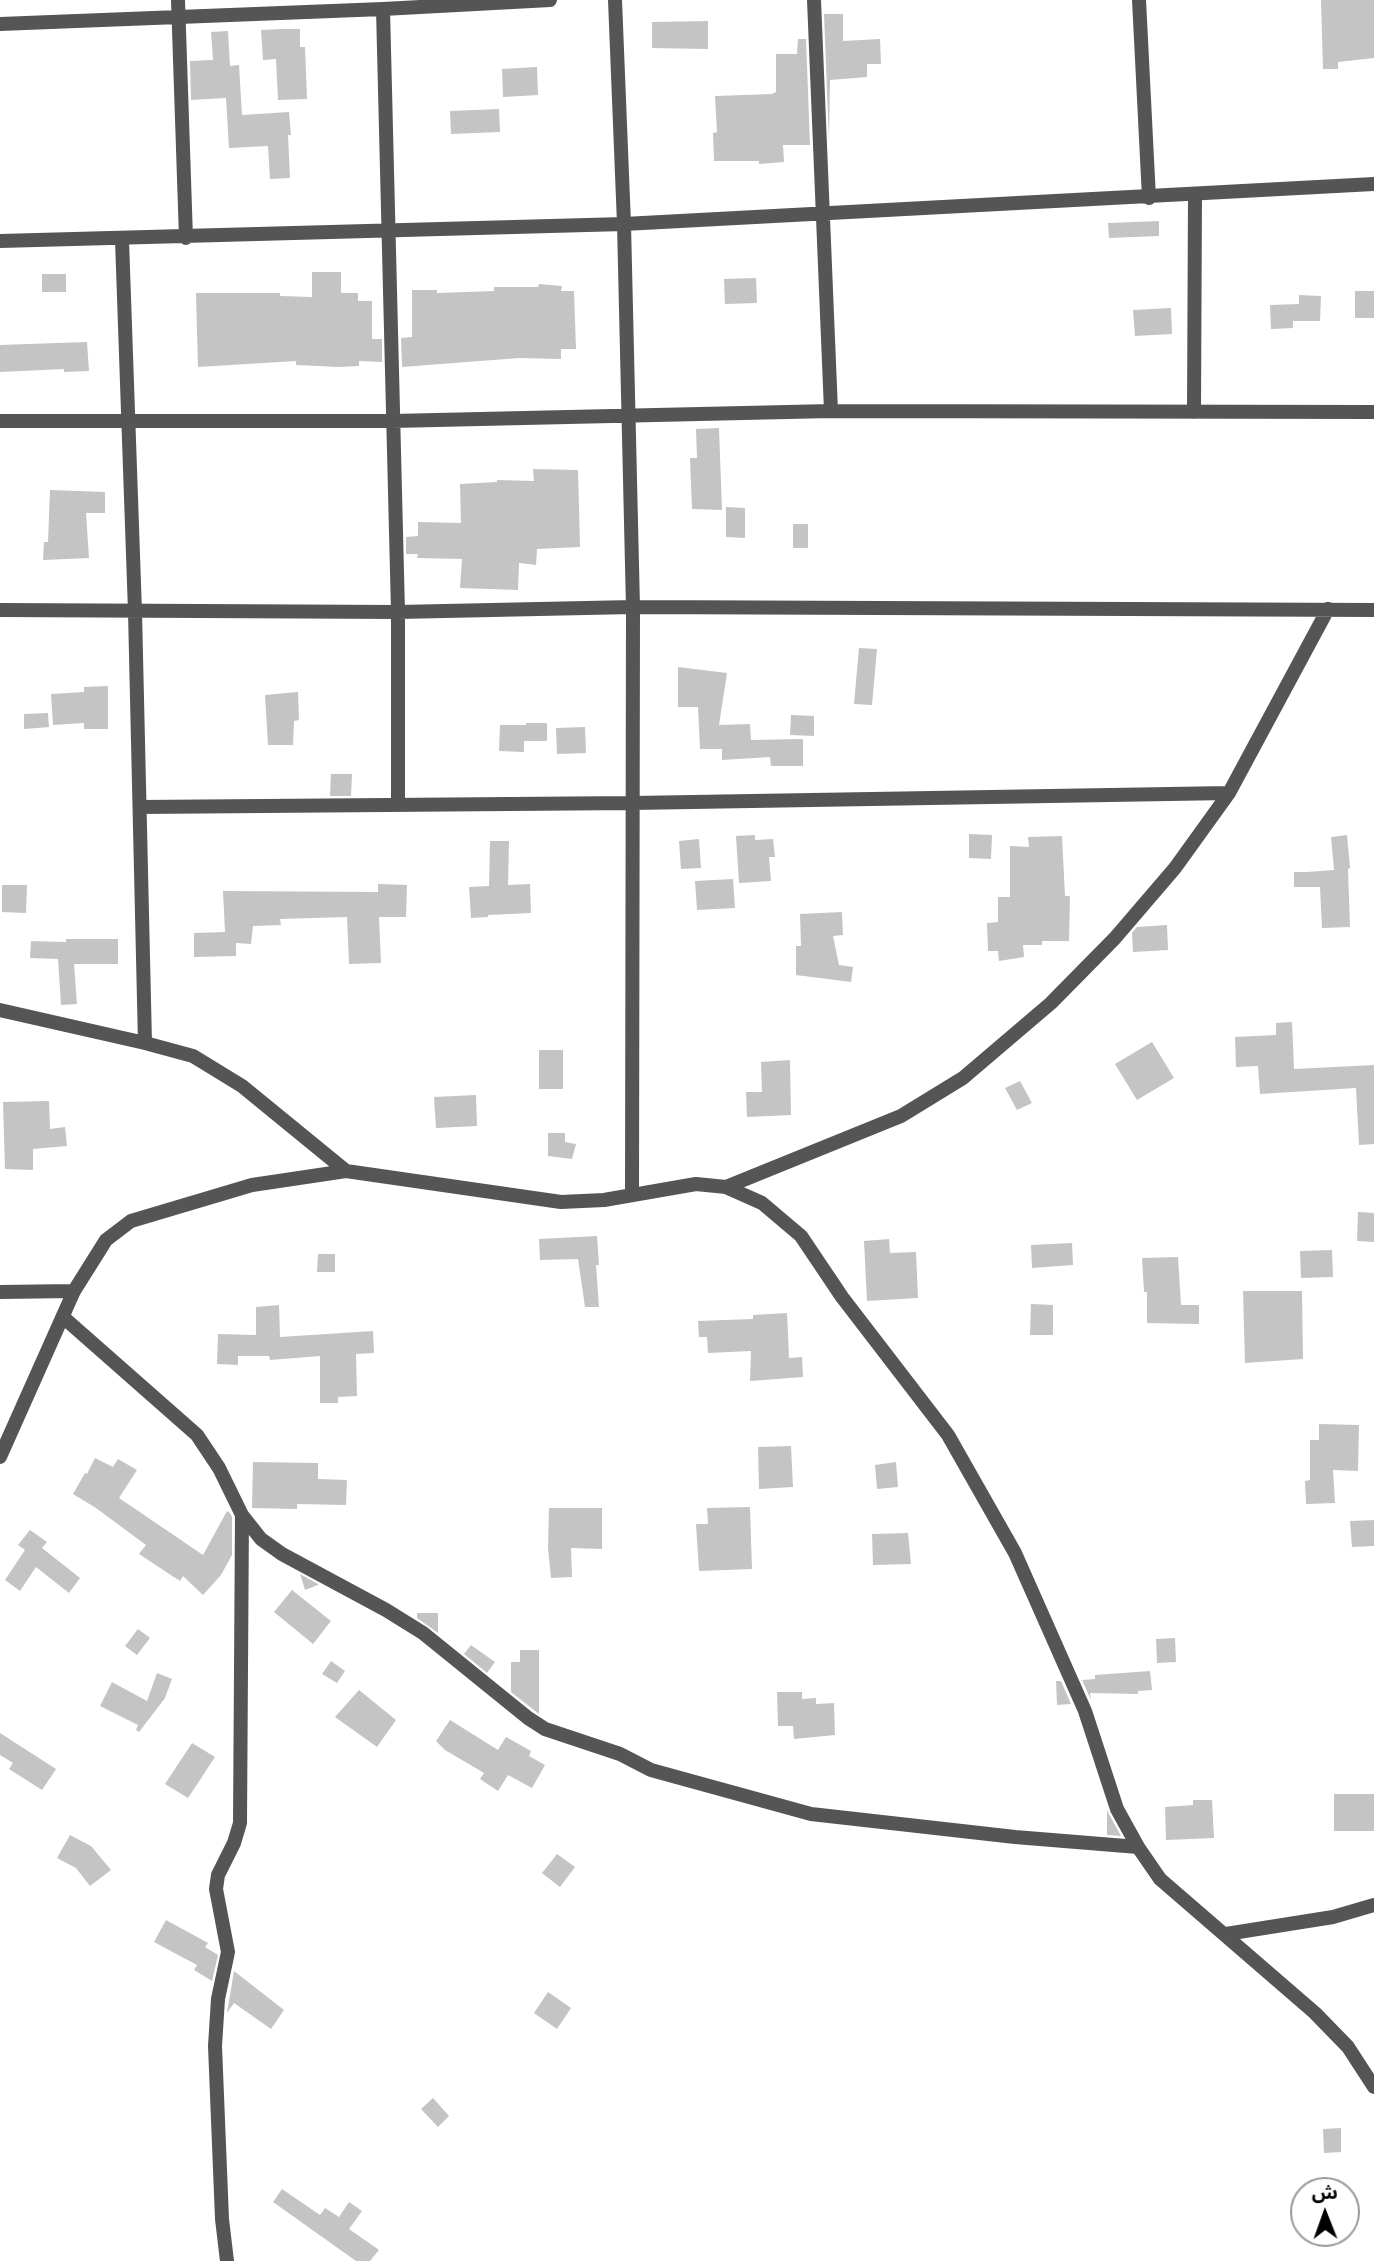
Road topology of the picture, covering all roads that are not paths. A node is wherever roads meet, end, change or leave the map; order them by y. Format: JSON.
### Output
{"nodes":[{"id":1,"x":178,"y":0,"type":"edge"},
{"id":2,"x":550,"y":0,"type":"edge"},
{"id":3,"x":615,"y":0,"type":"edge"},
{"id":4,"x":814,"y":0,"type":"edge"},
{"id":5,"x":1139,"y":0,"type":"edge"},
{"id":6,"x":383,"y":9,"type":"junction"},
{"id":7,"x":178,"y":16,"type":"junction"},
{"id":8,"x":0,"y":24,"type":"edge"},
{"id":9,"x":1374,"y":184,"type":"edge"},
{"id":10,"x":1195,"y":195,"type":"junction"},
{"id":11,"x":1149,"y":198,"type":"junction"},
{"id":12,"x":824,"y":214,"type":"junction"},
{"id":13,"x":624,"y":225,"type":"junction"},
{"id":14,"x":389,"y":231,"type":"junction"},
{"id":15,"x":186,"y":238,"type":"junction"},
{"id":16,"x":122,"y":240,"type":"junction"},
{"id":17,"x":0,"y":241,"type":"edge"},
{"id":18,"x":831,"y":411,"type":"junction"},
{"id":19,"x":1194,"y":412,"type":"junction"},
{"id":20,"x":1374,"y":412,"type":"edge"},
{"id":21,"x":629,"y":415,"type":"junction"},
{"id":22,"x":0,"y":421,"type":"edge"},
{"id":23,"x":128,"y":421,"type":"junction"},
{"id":24,"x":393,"y":421,"type":"junction"},
{"id":25,"x":633,"y":607,"type":"junction"},
{"id":26,"x":1328,"y":609,"type":"junction"},
{"id":27,"x":0,"y":610,"type":"edge"},
{"id":28,"x":1374,"y":610,"type":"edge"},
{"id":29,"x":135,"y":612,"type":"junction"},
{"id":30,"x":398,"y":612,"type":"junction"},
{"id":31,"x":1229,"y":793,"type":"junction"},
{"id":32,"x":633,"y":803,"type":"junction"},
{"id":33,"x":398,"y":805,"type":"junction"},
{"id":34,"x":140,"y":807,"type":"junction"},
{"id":35,"x":0,"y":1010,"type":"edge"},
{"id":36,"x":145,"y":1043,"type":"junction"},
{"id":37,"x":346,"y":1171,"type":"junction"},
{"id":38,"x":726,"y":1188,"type":"junction"},
{"id":39,"x":632,"y":1195,"type":"junction"},
{"id":40,"x":74,"y":1291,"type":"junction"},
{"id":41,"x":0,"y":1292,"type":"edge"},
{"id":42,"x":62,"y":1317,"type":"junction"},
{"id":43,"x":0,"y":1457,"type":"edge"},
{"id":44,"x":242,"y":1515,"type":"junction"},
{"id":45,"x":1138,"y":1847,"type":"junction"},
{"id":46,"x":1374,"y":1905,"type":"edge"},
{"id":47,"x":1226,"y":1934,"type":"junction"},
{"id":48,"x":1374,"y":2087,"type":"edge"},
{"id":49,"x":227,"y":2261,"type":"edge"}],
"edges":[{"from":1,"to":7,"type":"street"},
{"from":2,"to":6,"type":"street"},
{"from":3,"to":13,"type":"street"},
{"from":4,"to":12,"type":"street"},
{"from":5,"to":11,"type":"street"},
{"from":6,"to":7,"type":"street"},
{"from":6,"to":14,"type":"street"},
{"from":7,"to":8,"type":"street"},
{"from":7,"to":15,"type":"street"},
{"from":9,"to":10,"type":"street"},
{"from":10,"to":11,"type":"street"},
{"from":10,"to":19,"type":"street"},
{"from":11,"to":12,"type":"street"},
{"from":12,"to":13,"type":"street"},
{"from":12,"to":18,"type":"street"},
{"from":13,"to":14,"type":"street"},
{"from":13,"to":21,"type":"street"},
{"from":14,"to":15,"type":"street"},
{"from":14,"to":24,"type":"street"},
{"from":15,"to":16,"type":"street"},
{"from":16,"to":17,"type":"street"},
{"from":16,"to":23,"type":"street"},
{"from":18,"to":19,"type":"street"},
{"from":18,"to":21,"type":"street"},
{"from":19,"to":20,"type":"street"},
{"from":21,"to":24,"type":"street"},
{"from":21,"to":25,"type":"street"},
{"from":22,"to":23,"type":"street"},
{"from":23,"to":24,"type":"street"},
{"from":23,"to":29,"type":"street"},
{"from":24,"to":30,"type":"street"},
{"from":25,"to":26,"type":"street"},
{"from":25,"to":30,"type":"street"},
{"from":25,"to":32,"type":"street"},
{"from":26,"to":28,"type":"street"},
{"from":26,"to":31,"type":"street"},
{"from":27,"to":29,"type":"street"},
{"from":29,"to":30,"type":"street"},
{"from":29,"to":34,"type":"street"},
{"from":30,"to":33,"type":"street"},
{"from":31,"to":32,"type":"street"},
{"from":31,"to":38,"type":"street"},
{"from":32,"to":33,"type":"street"},
{"from":32,"to":39,"type":"street"},
{"from":33,"to":34,"type":"street"},
{"from":34,"to":36,"type":"street"},
{"from":35,"to":36,"type":"street"},
{"from":36,"to":37,"type":"street"},
{"from":37,"to":39,"type":"street"},
{"from":37,"to":40,"type":"street"},
{"from":38,"to":39,"type":"street"},
{"from":38,"to":45,"type":"street"},
{"from":40,"to":41,"type":"street"},
{"from":40,"to":42,"type":"street"},
{"from":42,"to":43,"type":"street"},
{"from":42,"to":44,"type":"street"},
{"from":44,"to":45,"type":"street"},
{"from":44,"to":49,"type":"street"},
{"from":45,"to":47,"type":"street"},
{"from":46,"to":47,"type":"street"},
{"from":47,"to":48,"type":"street"}]}
